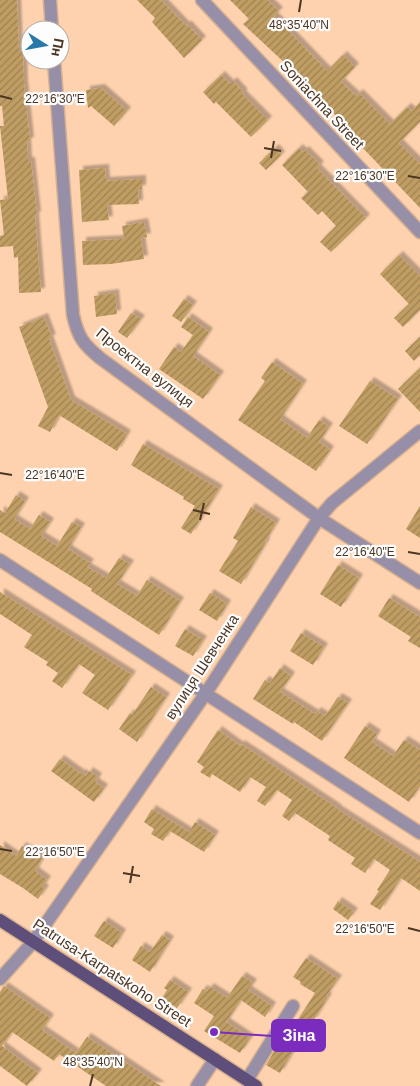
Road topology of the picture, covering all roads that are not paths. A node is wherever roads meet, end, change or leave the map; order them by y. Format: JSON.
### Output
{"nodes":[{"id":1,"x":50,"y":0,"type":"edge"},
{"id":2,"x":202,"y":0,"type":"edge"},
{"id":3,"x":51,"y":20,"type":"edge"},
{"id":4,"x":55,"y":70,"type":"edge"},
{"id":5,"x":420,"y":232,"type":"edge"},
{"id":6,"x":420,"y":431,"type":"edge"},
{"id":7,"x":319,"y":518,"type":"junction"},
{"id":8,"x":0,"y":560,"type":"edge"},
{"id":9,"x":420,"y":583,"type":"edge"},
{"id":10,"x":206,"y":693,"type":"junction"},
{"id":11,"x":420,"y":833,"type":"edge"},
{"id":12,"x":0,"y":920,"type":"edge"},
{"id":13,"x":33,"y":942,"type":"junction"},
{"id":14,"x":0,"y":979,"type":"edge"},
{"id":15,"x":294,"y":1006,"type":"dead end"},
{"id":16,"x":215,"y":1059,"type":"junction"},
{"id":17,"x":251,"y":1083,"type":"edge"},
{"id":18,"x":197,"y":1086,"type":"edge"}],
"edges":[{"from":1,"to":3,"type":"street"},
{"from":2,"to":5,"type":"street","name":"Soniachna Street"},
{"from":4,"to":7,"type":"street","name":"Проектна вулиця"},
{"from":6,"to":7,"type":"street","name":"вулиця Шевченка"},
{"from":7,"to":9,"type":"street","name":"Проектна вулиця"},
{"from":7,"to":10,"type":"street","name":"вулиця Шевченка"},
{"from":8,"to":10,"type":"street"},
{"from":10,"to":11,"type":"street"},
{"from":10,"to":13,"type":"street","name":"вулиця Шевченка"},
{"from":12,"to":13,"type":"main road","name":"Patrusa-Karpatskoho Street"},
{"from":13,"to":14,"type":"street","name":"вулиця Шевченка"},
{"from":13,"to":16,"type":"main road","name":"Patrusa-Karpatskoho Street"},
{"from":15,"to":17,"type":"street"},
{"from":16,"to":17,"type":"main road","name":"Patrusa-Karpatskoho Street"},
{"from":16,"to":18,"type":"street"}]}
